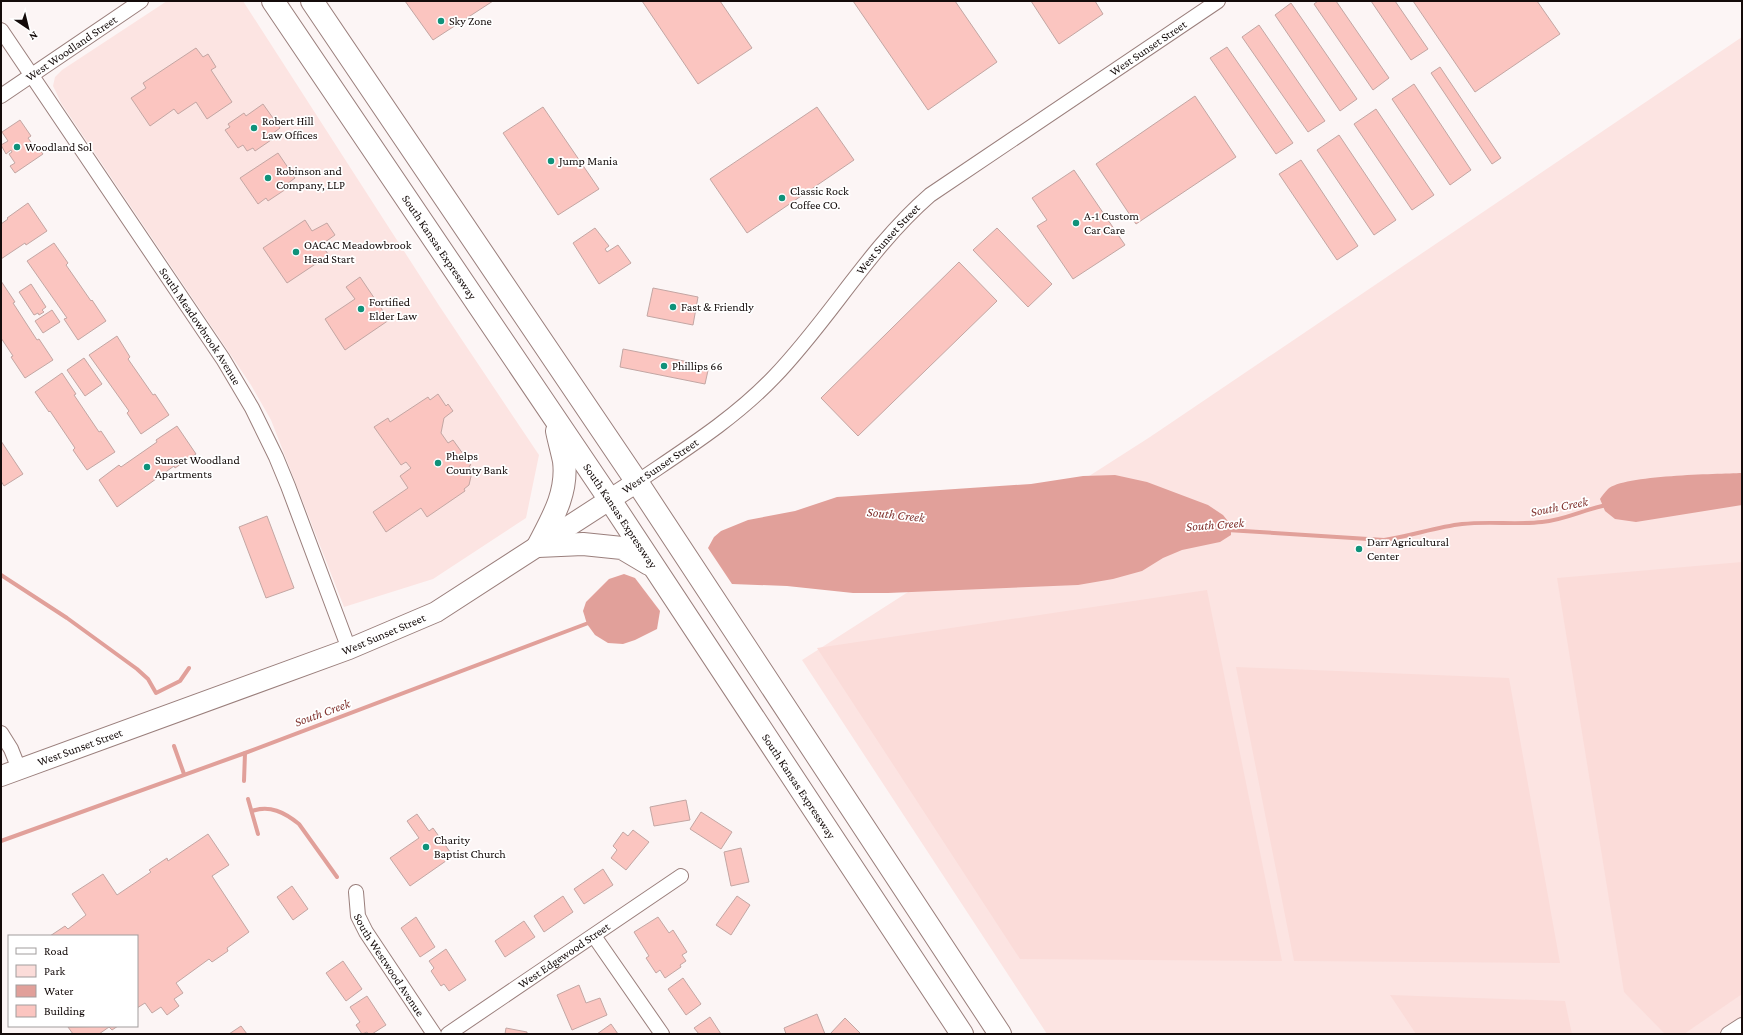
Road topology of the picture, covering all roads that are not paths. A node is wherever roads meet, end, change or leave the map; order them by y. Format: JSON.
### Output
{"nodes":[{"id":1,"x":141,"y":1,"type":"edge"},
{"id":2,"x":274,"y":1,"type":"edge"},
{"id":3,"x":312,"y":1,"type":"edge"},
{"id":4,"x":1218,"y":1,"type":"edge"},
{"id":5,"x":1,"y":30,"type":"edge"},
{"id":6,"x":32,"y":75,"type":"junction"},
{"id":7,"x":1,"y":96,"type":"edge"},
{"id":8,"x":554,"y":417,"type":"junction"},
{"id":9,"x":637,"y":482,"type":"junction"},
{"id":10,"x":610,"y":500,"type":"junction"},
{"id":11,"x":538,"y":546,"type":"junction"},
{"id":12,"x":654,"y":567,"type":"junction"},
{"id":13,"x":349,"y":649,"type":"junction"},
{"id":14,"x":1,"y":733,"type":"edge"},
{"id":15,"x":10,"y":772,"type":"edge"},
{"id":16,"x":681,"y":876,"type":"dead end"},
{"id":17,"x":356,"y":892,"type":"dead end"},
{"id":18,"x":594,"y":936,"type":"junction"},
{"id":19,"x":1742,"y":1025,"type":"edge"},
{"id":20,"x":434,"y":1034,"type":"edge"},
{"id":21,"x":448,"y":1034,"type":"edge"},
{"id":22,"x":662,"y":1034,"type":"edge"},
{"id":23,"x":962,"y":1034,"type":"edge"},
{"id":24,"x":1000,"y":1034,"type":"edge"},
{"id":25,"x":1728,"y":1034,"type":"edge"}],
"edges":[{"from":1,"to":6,"type":"street","name":"West Woodland Street"},
{"from":2,"to":8,"type":"main road","name":"South Kansas Expressway"},
{"from":3,"to":9,"type":"main road"},
{"from":4,"to":9,"type":"street","name":"West Sunset Street"},
{"from":5,"to":6,"type":"street","name":"South Meadowbrook Avenue"},
{"from":6,"to":7,"type":"street","name":"West Woodland Street"},
{"from":6,"to":13,"type":"street","name":"South Meadowbrook Avenue"},
{"from":8,"to":10,"type":"main road","name":"South Kansas Expressway"},
{"from":8,"to":11,"type":"main road"},
{"from":9,"to":10,"type":"main road","name":"West Sunset Street"},
{"from":9,"to":24,"type":"main road"},
{"from":10,"to":11,"type":"main road","name":"West Sunset Street"},
{"from":10,"to":12,"type":"main road","name":"South Kansas Expressway"},
{"from":11,"to":12,"type":"main road"},
{"from":11,"to":13,"type":"main road","name":"West Sunset Street"},
{"from":12,"to":23,"type":"main road","name":"South Kansas Expressway"},
{"from":13,"to":15,"type":"main road","name":"West Sunset Street"},
{"from":14,"to":15,"type":"street"},
{"from":16,"to":18,"type":"street","name":"West Edgewood Street"},
{"from":17,"to":20,"type":"street","name":"South Westwood Avenue"},
{"from":18,"to":21,"type":"street","name":"West Edgewood Street"},
{"from":18,"to":22,"type":"street"},
{"from":19,"to":25,"type":"street"}]}
